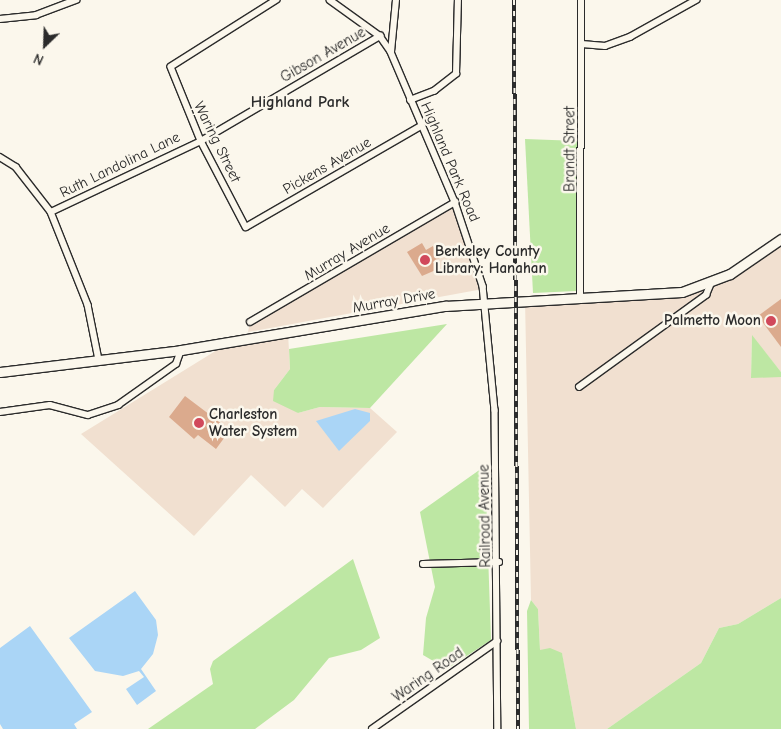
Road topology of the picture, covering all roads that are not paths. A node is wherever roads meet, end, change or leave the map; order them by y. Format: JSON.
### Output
{"nodes":[{"id":1,"x":76,"y":0,"type":"edge"},
{"id":2,"x":277,"y":0,"type":"edge"},
{"id":3,"x":330,"y":0,"type":"edge"},
{"id":4,"x":396,"y":0,"type":"edge"},
{"id":5,"x":458,"y":0,"type":"edge"},
{"id":6,"x":581,"y":0,"type":"edge"},
{"id":7,"x":696,"y":0,"type":"edge"},
{"id":8,"x":0,"y":19,"type":"edge"},
{"id":9,"x":380,"y":36,"type":"junction"},
{"id":10,"x":582,"y":44,"type":"junction"},
{"id":11,"x":390,"y":52,"type":"junction"},
{"id":12,"x":410,"y":100,"type":"junction"},
{"id":13,"x":421,"y":126,"type":"junction"},
{"id":14,"x":201,"y":141,"type":"junction"},
{"id":15,"x":0,"y":157,"type":"edge"},
{"id":16,"x":455,"y":202,"type":"junction"},
{"id":17,"x":51,"y":212,"type":"junction"},
{"id":18,"x":246,"y":227,"type":"joint"},
{"id":19,"x":781,"y":239,"type":"edge"},
{"id":20,"x":711,"y":283,"type":"junction"},
{"id":21,"x":580,"y":297,"type":"junction"},
{"id":22,"x":486,"y":303,"type":"junction"},
{"id":23,"x":250,"y":322,"type":"dead end"},
{"id":24,"x":181,"y":350,"type":"junction"},
{"id":25,"x":99,"y":360,"type":"junction"},
{"id":26,"x":0,"y":372,"type":"edge"},
{"id":27,"x":580,"y":386,"type":"dead end"},
{"id":28,"x":0,"y":412,"type":"edge"},
{"id":29,"x":498,"y":562,"type":"junction"},
{"id":30,"x":423,"y":564,"type":"dead end"},
{"id":31,"x":497,"y":641,"type":"junction"},
{"id":32,"x":372,"y":729,"type":"edge"},
{"id":33,"x":498,"y":729,"type":"edge"}],
"edges":[{"from":1,"to":8,"type":"street"},
{"from":2,"to":14,"type":"street","name":"Waring Street"},
{"from":3,"to":9,"type":"street"},
{"from":4,"to":11,"type":"street"},
{"from":5,"to":12,"type":"street"},
{"from":6,"to":10,"type":"street","name":"Brandt Street"},
{"from":7,"to":10,"type":"street"},
{"from":9,"to":11,"type":"street","name":"Highland Park Road"},
{"from":9,"to":14,"type":"street","name":"Gibson Avenue"},
{"from":10,"to":21,"type":"street","name":"Brandt Street"},
{"from":11,"to":12,"type":"street","name":"Highland Park Road"},
{"from":12,"to":13,"type":"street","name":"Highland Park Road"},
{"from":13,"to":16,"type":"street","name":"Highland Park Road"},
{"from":13,"to":18,"type":"street","name":"Pickens Avenue"},
{"from":14,"to":17,"type":"street","name":"Ruth Landolina Lane"},
{"from":14,"to":18,"type":"street","name":"Waring Street"},
{"from":15,"to":17,"type":"street"},
{"from":16,"to":22,"type":"street","name":"Highland Park Road"},
{"from":16,"to":23,"type":"street","name":"Murray Avenue"},
{"from":17,"to":25,"type":"street"},
{"from":19,"to":20,"type":"street","name":"Murray Drive"},
{"from":20,"to":21,"type":"street","name":"Murray Drive"},
{"from":20,"to":27,"type":"street"},
{"from":21,"to":22,"type":"street","name":"Murray Drive"},
{"from":22,"to":24,"type":"street","name":"Murray Drive"},
{"from":22,"to":29,"type":"street","name":"Railroad Avenue"},
{"from":24,"to":25,"type":"street","name":"Murray Drive"},
{"from":24,"to":28,"type":"street"},
{"from":25,"to":26,"type":"street","name":"Murray Drive"},
{"from":29,"to":30,"type":"street"},
{"from":29,"to":31,"type":"street","name":"Railroad Avenue"},
{"from":31,"to":32,"type":"street","name":"Waring Road"},
{"from":31,"to":33,"type":"street","name":"Railroad Avenue"}]}
